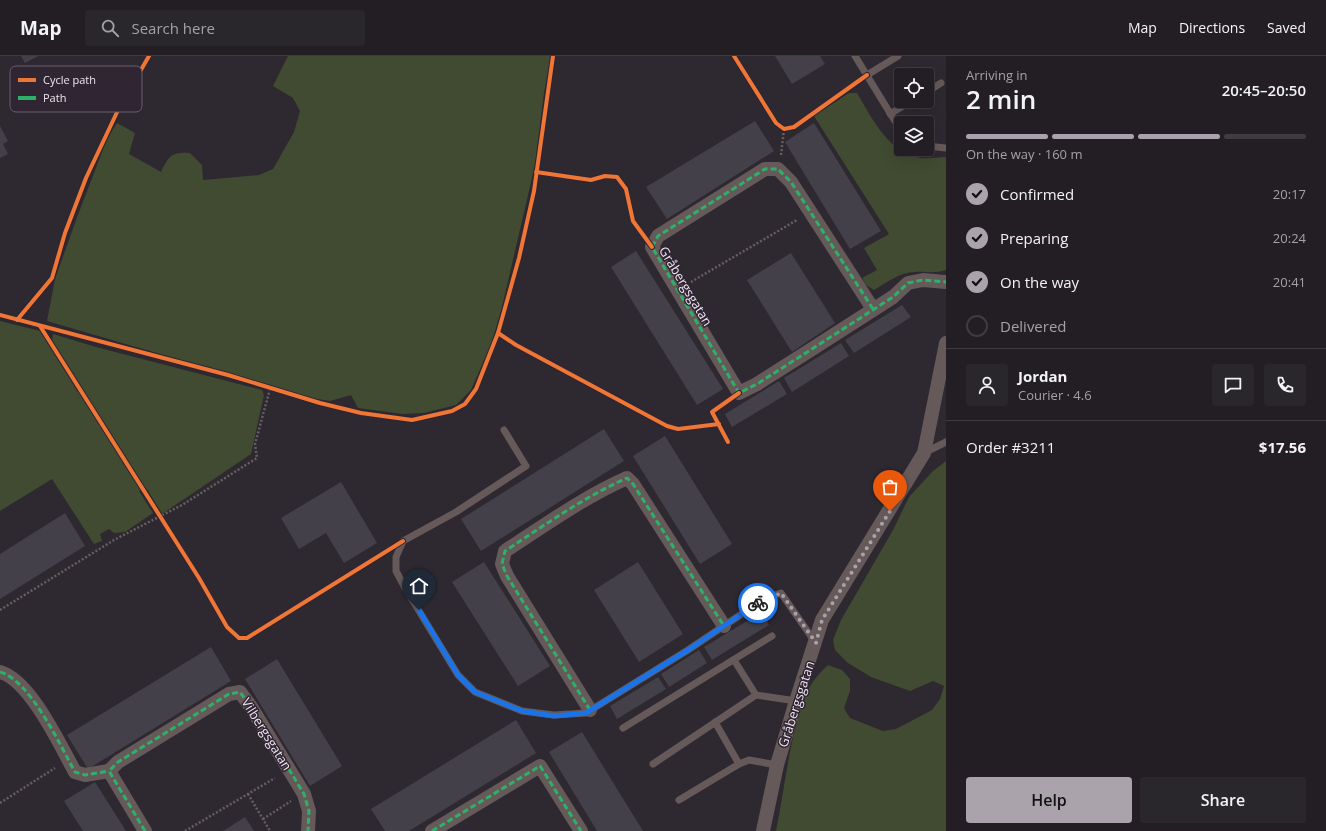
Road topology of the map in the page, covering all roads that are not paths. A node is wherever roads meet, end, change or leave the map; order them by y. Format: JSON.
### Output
{"nodes":[{"id":1,"x":855,"y":56,"type":"edge"},
{"id":2,"x":898,"y":56,"type":"edge"},
{"id":3,"x":866,"y":75,"type":"junction"},
{"id":4,"x":941,"y":83,"type":"dead end"},
{"id":5,"x":934,"y":88,"type":"edge"},
{"id":6,"x":900,"y":108,"type":"edge"},
{"id":7,"x":890,"y":114,"type":"junction"},
{"id":8,"x":894,"y":120,"type":"edge"},
{"id":9,"x":934,"y":147,"type":"edge"},
{"id":10,"x":946,"y":148,"type":"edge"},
{"id":11,"x":946,"y":282,"type":"edge"},
{"id":12,"x":873,"y":309,"type":"junction"},
{"id":13,"x":946,"y":343,"type":"edge"},
{"id":14,"x":943,"y":370,"type":"edge"},
{"id":15,"x":504,"y":430,"type":"dead end"},
{"id":16,"x":946,"y":442,"type":"edge"},
{"id":17,"x":924,"y":453,"type":"junction"},
{"id":18,"x":724,"y":626,"type":"junction"},
{"id":19,"x":772,"y":636,"type":"dead end"},
{"id":20,"x":816,"y":643,"type":"junction"},
{"id":21,"x":734,"y":660,"type":"junction"},
{"id":22,"x":0,"y":672,"type":"edge"},
{"id":23,"x":756,"y":695,"type":"junction"},
{"id":24,"x":796,"y":701,"type":"junction"},
{"id":25,"x":590,"y":710,"type":"junction"},
{"id":26,"x":715,"y":722,"type":"junction"},
{"id":27,"x":623,"y":728,"type":"dead end"},
{"id":28,"x":652,"y":764,"type":"dead end"},
{"id":29,"x":739,"y":764,"type":"junction"},
{"id":30,"x":777,"y":765,"type":"junction"},
{"id":31,"x":109,"y":771,"type":"junction"},
{"id":32,"x":679,"y":800,"type":"dead end"},
{"id":33,"x":144,"y":831,"type":"edge"},
{"id":34,"x":308,"y":831,"type":"edge"},
{"id":35,"x":432,"y":831,"type":"edge"},
{"id":36,"x":581,"y":831,"type":"edge"},
{"id":37,"x":763,"y":831,"type":"edge"}],
"edges":[{"from":1,"to":3,"type":"lane"},
{"from":2,"to":3,"type":"lane"},
{"from":3,"to":7,"type":"lane"},
{"from":4,"to":5,"type":"lane"},
{"from":6,"to":7,"type":"lane"},
{"from":7,"to":8,"type":"lane"},
{"from":9,"to":10,"type":"lane"},
{"from":11,"to":12,"type":"street","name":"Gråbergsgatan"},
{"from":12,"to":12,"type":"street","name":"Gråbergsgatan"},
{"from":13,"to":14,"type":"street","name":"Gråbergsgatan"},
{"from":14,"to":17,"type":"street","name":"Gråbergsgatan"},
{"from":15,"to":25,"type":"lane"},
{"from":16,"to":17,"type":"lane"},
{"from":17,"to":20,"type":"street","name":"Gråbergsgatan"},
{"from":18,"to":20,"type":"lane"},
{"from":18,"to":25,"type":"lane"},
{"from":18,"to":25,"type":"street"},
{"from":19,"to":21,"type":"lane"},
{"from":20,"to":24,"type":"street","name":"Gråbergsgatan"},
{"from":21,"to":23,"type":"lane"},
{"from":21,"to":27,"type":"lane"},
{"from":22,"to":31,"type":"street"},
{"from":23,"to":24,"type":"lane"},
{"from":23,"to":26,"type":"lane"},
{"from":24,"to":30,"type":"street","name":"Gråbergsgatan"},
{"from":26,"to":28,"type":"lane"},
{"from":26,"to":29,"type":"lane"},
{"from":29,"to":30,"type":"lane"},
{"from":29,"to":32,"type":"lane"},
{"from":30,"to":37,"type":"street","name":"Gråbergsgatan"},
{"from":31,"to":33,"type":"street"},
{"from":31,"to":34,"type":"street","name":"Vilbergsgatan"},
{"from":35,"to":36,"type":"street"}]}
